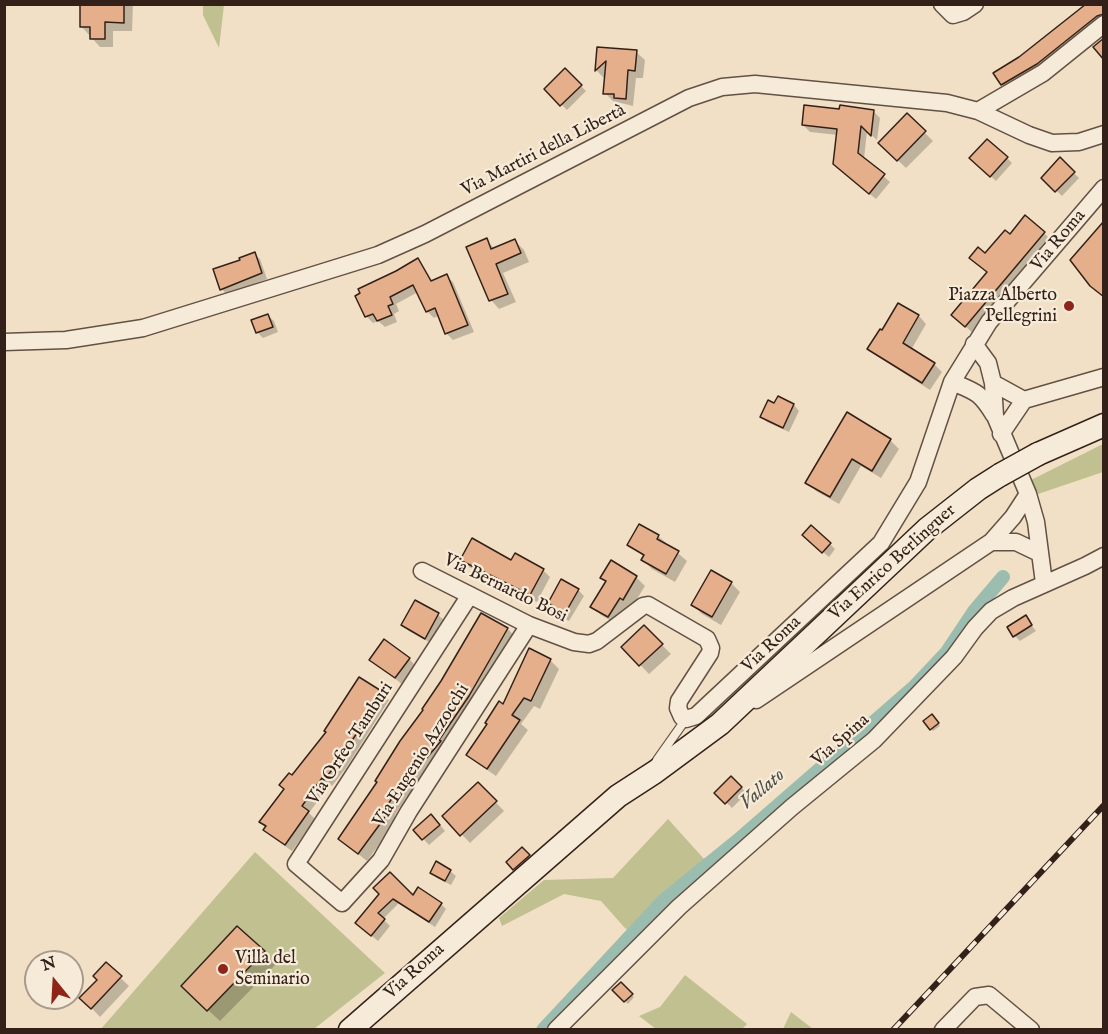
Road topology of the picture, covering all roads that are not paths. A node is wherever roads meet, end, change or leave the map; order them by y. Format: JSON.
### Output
{"nodes":[{"id":1,"x":942,"y":4,"type":"edge"},
{"id":2,"x":975,"y":4,"type":"edge"},
{"id":3,"x":1104,"y":24,"type":"edge"},
{"id":4,"x":978,"y":111,"type":"junction"},
{"id":5,"x":1104,"y":134,"type":"edge"},
{"id":6,"x":1104,"y":188,"type":"edge"},
{"id":7,"x":4,"y":342,"type":"edge"},
{"id":8,"x":974,"y":344,"type":"junction"},
{"id":9,"x":1104,"y":377,"type":"edge"},
{"id":10,"x":952,"y":382,"type":"junction"},
{"id":11,"x":993,"y":383,"type":"junction"},
{"id":12,"x":1024,"y":400,"type":"junction"},
{"id":13,"x":995,"y":416,"type":"junction"},
{"id":14,"x":1104,"y":425,"type":"edge"},
{"id":15,"x":1001,"y":434,"type":"junction"},
{"id":16,"x":1028,"y":494,"type":"junction"},
{"id":17,"x":991,"y":542,"type":"junction"},
{"id":18,"x":1039,"y":553,"type":"junction"},
{"id":19,"x":1104,"y":556,"type":"edge"},
{"id":20,"x":422,"y":571,"type":"dead end"},
{"id":21,"x":1044,"y":583,"type":"junction"},
{"id":22,"x":470,"y":595,"type":"junction"},
{"id":23,"x":528,"y":625,"type":"junction"},
{"id":24,"x":686,"y":719,"type":"junction"},
{"id":25,"x":720,"y":724,"type":"junction"},
{"id":26,"x":618,"y":796,"type":"junction"},
{"id":27,"x":342,"y":903,"type":"joint"},
{"id":28,"x":350,"y":1029,"type":"edge"},
{"id":29,"x":556,"y":1029,"type":"edge"},
{"id":30,"x":943,"y":1029,"type":"edge"},
{"id":31,"x":1031,"y":1029,"type":"edge"}],
"edges":[{"from":1,"to":2,"type":"street"},
{"from":3,"to":4,"type":"street"},
{"from":4,"to":5,"type":"street","name":"Via Martiri della Libertà"},
{"from":4,"to":7,"type":"street","name":"Via Martiri della Libertà"},
{"from":6,"to":8,"type":"street","name":"Via Roma"},
{"from":8,"to":10,"type":"street","name":"Via Roma"},
{"from":8,"to":11,"type":"street"},
{"from":9,"to":12,"type":"street"},
{"from":10,"to":13,"type":"street"},
{"from":10,"to":24,"type":"street","name":"Via Roma"},
{"from":11,"to":12,"type":"street"},
{"from":11,"to":13,"type":"street"},
{"from":12,"to":15,"type":"street"},
{"from":13,"to":15,"type":"street"},
{"from":14,"to":25,"type":"main road","name":"Via Enrico Berlinguer","bridge":true},
{"from":15,"to":16,"type":"street"},
{"from":16,"to":17,"type":"street"},
{"from":16,"to":18,"type":"street"},
{"from":17,"to":18,"type":"street"},
{"from":17,"to":25,"type":"street"},
{"from":18,"to":21,"type":"street"},
{"from":19,"to":21,"type":"street","name":"Via Spina"},
{"from":20,"to":22,"type":"street","name":"Via Bernardo Bosi"},
{"from":21,"to":29,"type":"street","name":"Via Spina"},
{"from":22,"to":23,"type":"street","name":"Via Bernardo Bosi"},
{"from":22,"to":27,"type":"street","name":"Via Orfeo Tamburi"},
{"from":23,"to":24,"type":"street","name":"Via Bernardo Bosi"},
{"from":23,"to":27,"type":"street","name":"Via Eugenio Azzocchi"},
{"from":24,"to":26,"type":"lane","name":"Via Roma"},
{"from":25,"to":26,"type":"main road","name":"Via Enrico Berlinguer"},
{"from":26,"to":28,"type":"main road","name":"Via Roma"},
{"from":30,"to":31,"type":"street"}]}
